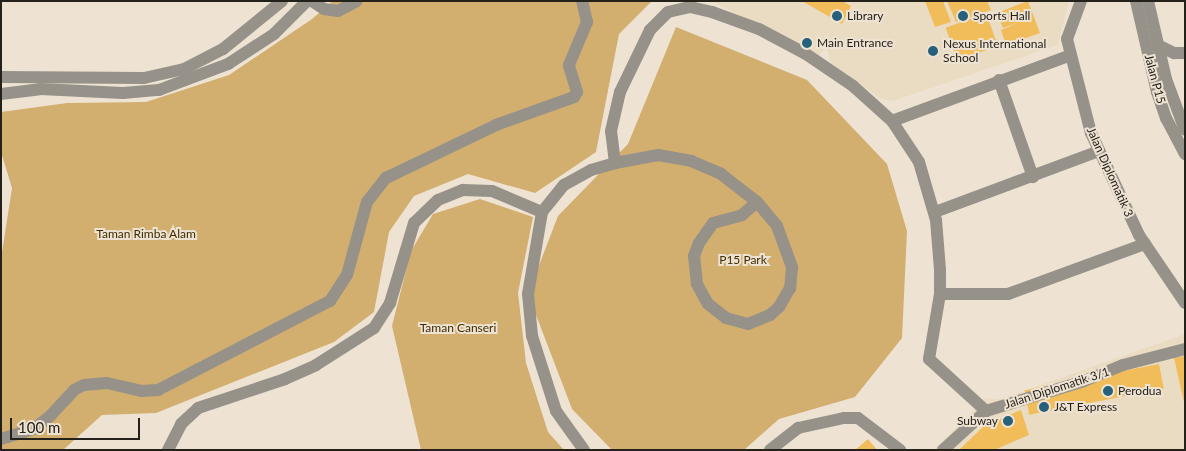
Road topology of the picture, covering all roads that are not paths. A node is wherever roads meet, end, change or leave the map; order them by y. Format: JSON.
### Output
{"nodes":[{"id":1,"x":282,"y":1,"type":"edge"},
{"id":2,"x":307,"y":1,"type":"edge"},
{"id":3,"x":312,"y":1,"type":"edge"},
{"id":4,"x":357,"y":1,"type":"edge"},
{"id":5,"x":582,"y":1,"type":"edge"},
{"id":6,"x":1080,"y":1,"type":"edge"},
{"id":7,"x":1136,"y":1,"type":"edge"},
{"id":8,"x":1148,"y":1,"type":"edge"},
{"id":9,"x":259,"y":21,"type":"junction"},
{"id":10,"x":274,"y":34,"type":"junction"},
{"id":11,"x":1158,"y":44,"type":"junction"},
{"id":12,"x":1185,"y":53,"type":"edge"},
{"id":13,"x":1069,"y":56,"type":"junction"},
{"id":14,"x":1,"y":77,"type":"edge"},
{"id":15,"x":999,"y":80,"type":"junction"},
{"id":16,"x":1,"y":94,"type":"edge"},
{"id":17,"x":892,"y":121,"type":"junction"},
{"id":18,"x":1185,"y":130,"type":"edge"},
{"id":19,"x":1099,"y":151,"type":"junction"},
{"id":20,"x":1185,"y":154,"type":"edge"},
{"id":21,"x":615,"y":163,"type":"junction"},
{"id":22,"x":1033,"y":177,"type":"junction"},
{"id":23,"x":756,"y":202,"type":"junction"},
{"id":24,"x":542,"y":212,"type":"junction"},
{"id":25,"x":935,"y":212,"type":"junction"},
{"id":26,"x":1145,"y":244,"type":"junction"},
{"id":27,"x":940,"y":294,"type":"junction"},
{"id":28,"x":1185,"y":303,"type":"edge"},
{"id":29,"x":1185,"y":349,"type":"edge"},
{"id":30,"x":986,"y":411,"type":"junction"},
{"id":31,"x":1,"y":439,"type":"edge"},
{"id":32,"x":168,"y":450,"type":"edge"},
{"id":33,"x":584,"y":450,"type":"edge"},
{"id":34,"x":770,"y":450,"type":"edge"},
{"id":35,"x":900,"y":450,"type":"edge"},
{"id":36,"x":943,"y":450,"type":"edge"}],
"edges":[{"from":1,"to":9,"type":"street"},
{"from":2,"to":10,"type":"street"},
{"from":3,"to":4,"type":"street"},
{"from":5,"to":31,"type":"street"},
{"from":6,"to":13,"type":"street","name":"Jalan Diplomatik 3"},
{"from":7,"to":20,"type":"street","name":"Jalan P15"},
{"from":8,"to":11,"type":"street","name":"Jalan P15"},
{"from":9,"to":10,"type":"street"},
{"from":9,"to":14,"type":"street"},
{"from":10,"to":16,"type":"street"},
{"from":11,"to":12,"type":"street"},
{"from":11,"to":18,"type":"street","name":"Jalan P15"},
{"from":13,"to":15,"type":"street"},
{"from":13,"to":19,"type":"street","name":"Jalan Diplomatik 3"},
{"from":15,"to":17,"type":"street"},
{"from":15,"to":22,"type":"street"},
{"from":17,"to":21,"type":"street"},
{"from":17,"to":25,"type":"street"},
{"from":19,"to":22,"type":"street"},
{"from":19,"to":26,"type":"street","name":"Jalan Diplomatik 3"},
{"from":21,"to":23,"type":"street"},
{"from":21,"to":24,"type":"street"},
{"from":22,"to":25,"type":"street"},
{"from":23,"to":23,"type":"street"},
{"from":24,"to":32,"type":"street"},
{"from":24,"to":33,"type":"street"},
{"from":25,"to":27,"type":"street"},
{"from":26,"to":27,"type":"street"},
{"from":26,"to":28,"type":"street","name":"Jalan Diplomatik 3"},
{"from":27,"to":30,"type":"street"},
{"from":29,"to":30,"type":"street","name":"Jalan Diplomatik 3/1"},
{"from":30,"to":36,"type":"street","name":"Jalan Diplomatik 3/1"},
{"from":34,"to":35,"type":"street"}]}
